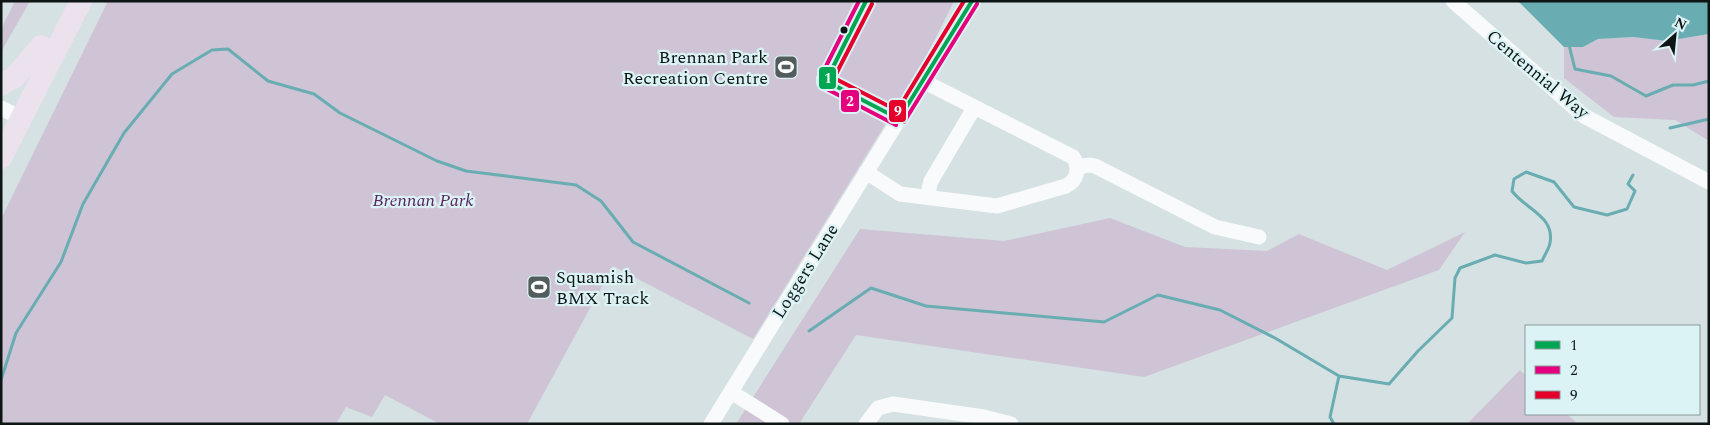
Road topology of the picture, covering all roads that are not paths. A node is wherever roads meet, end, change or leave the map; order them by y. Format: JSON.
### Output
{"nodes":[{"id":1,"x":63,"y":1,"type":"edge"},
{"id":2,"x":80,"y":1,"type":"edge"},
{"id":3,"x":972,"y":1,"type":"edge"},
{"id":4,"x":1453,"y":1,"type":"edge"},
{"id":5,"x":41,"y":46,"type":"junction"},
{"id":6,"x":923,"y":80,"type":"junction"},
{"id":7,"x":1,"y":85,"type":"edge"},
{"id":8,"x":974,"y":108,"type":"junction"},
{"id":9,"x":7,"y":120,"type":"edge"},
{"id":10,"x":1,"y":158,"type":"edge"},
{"id":11,"x":1077,"y":167,"type":"junction"},
{"id":12,"x":866,"y":172,"type":"junction"},
{"id":13,"x":1709,"y":182,"type":"edge"},
{"id":14,"x":930,"y":198,"type":"junction"},
{"id":15,"x":1258,"y":237,"type":"dead end"},
{"id":16,"x":730,"y":392,"type":"junction"},
{"id":17,"x":711,"y":424,"type":"edge"},
{"id":18,"x":782,"y":424,"type":"edge"},
{"id":19,"x":866,"y":424,"type":"edge"},
{"id":20,"x":1011,"y":424,"type":"edge"}],
"edges":[{"from":1,"to":5,"type":"highway"},
{"from":2,"to":9,"type":"highway"},
{"from":3,"to":6,"type":"street","name":"Loggers Lane"},
{"from":4,"to":13,"type":"street","name":"Centennial Way"},
{"from":5,"to":7,"type":"highway"},
{"from":5,"to":9,"type":"highway"},
{"from":6,"to":8,"type":"street"},
{"from":6,"to":12,"type":"street","name":"Loggers Lane"},
{"from":8,"to":11,"type":"street"},
{"from":8,"to":14,"type":"street"},
{"from":9,"to":10,"type":"highway"},
{"from":11,"to":14,"type":"street"},
{"from":11,"to":15,"type":"street"},
{"from":12,"to":14,"type":"street"},
{"from":12,"to":16,"type":"street","name":"Loggers Lane"},
{"from":16,"to":17,"type":"street","name":"Loggers Lane"},
{"from":16,"to":18,"type":"street"},
{"from":19,"to":20,"type":"street"}]}
